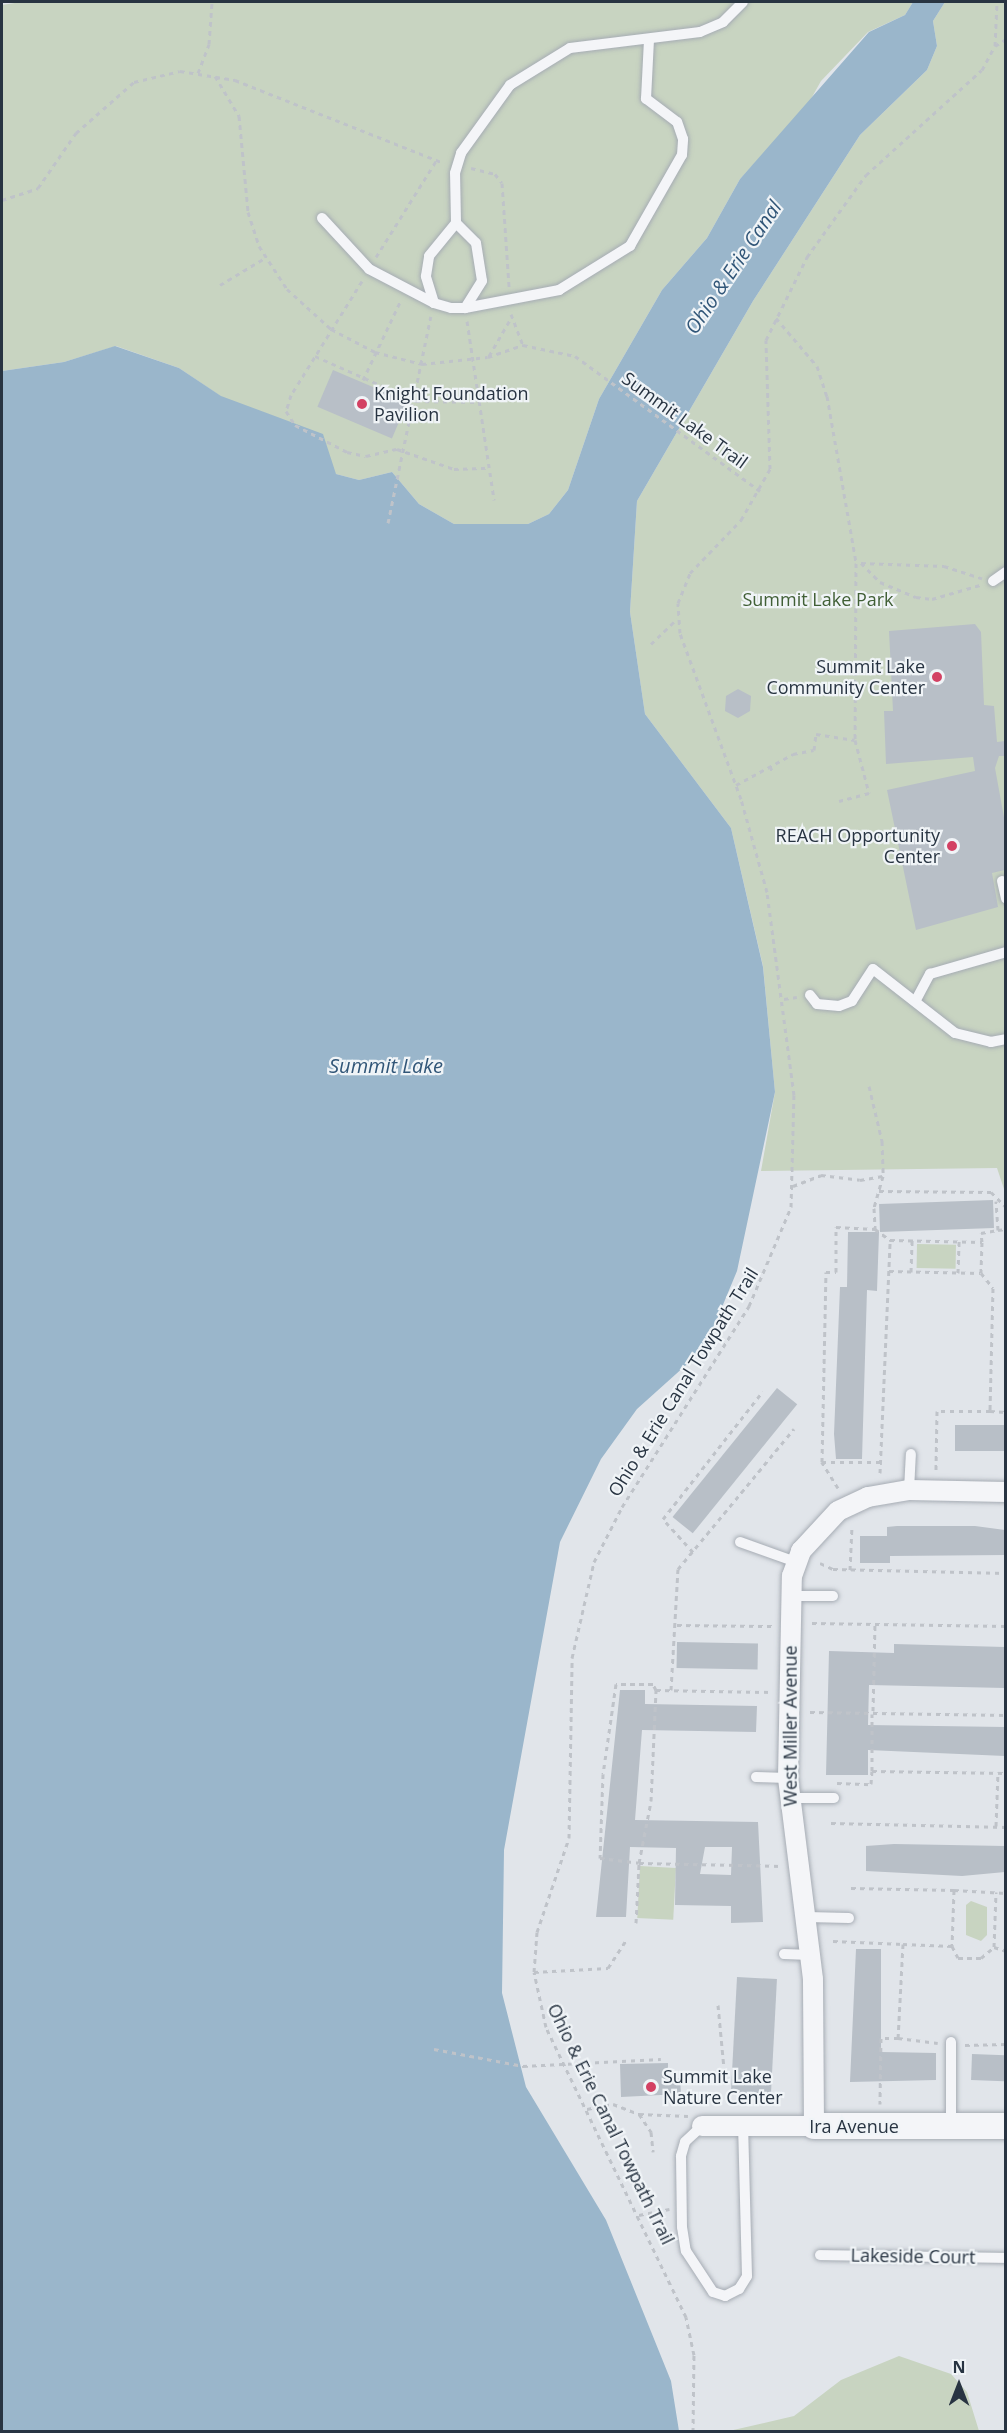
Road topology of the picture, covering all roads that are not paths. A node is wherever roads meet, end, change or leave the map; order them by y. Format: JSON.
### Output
{"nodes":[{"id":1,"x":743,"y":2,"type":"edge"},
{"id":2,"x":649,"y":39,"type":"junction"},
{"id":3,"x":322,"y":218,"type":"dead end"},
{"id":4,"x":456,"y":223,"type":"junction"},
{"id":5,"x":434,"y":303,"type":"junction"},
{"id":6,"x":465,"y":308,"type":"junction"},
{"id":7,"x":1005,"y":572,"type":"edge"},
{"id":8,"x":993,"y":581,"type":"road end"},
{"id":9,"x":1002,"y":881,"type":"dead end"},
{"id":10,"x":1005,"y":899,"type":"edge"},
{"id":11,"x":1005,"y":952,"type":"edge"},
{"id":12,"x":810,"y":994,"type":"dead end"},
{"id":13,"x":916,"y":1000,"type":"junction"},
{"id":14,"x":1005,"y":1039,"type":"edge"},
{"id":15,"x":910,"y":1454,"type":"dead end"},
{"id":16,"x":909,"y":1490,"type":"junction"},
{"id":17,"x":1005,"y":1492,"type":"edge"},
{"id":18,"x":740,"y":1542,"type":"dead end"},
{"id":19,"x":796,"y":1562,"type":"junction"},
{"id":20,"x":792,"y":1596,"type":"junction"},
{"id":21,"x":833,"y":1596,"type":"dead end"},
{"id":22,"x":756,"y":1777,"type":"dead end"},
{"id":23,"x":788,"y":1778,"type":"junction"},
{"id":24,"x":789,"y":1798,"type":"junction"},
{"id":25,"x":834,"y":1798,"type":"dead end"},
{"id":26,"x":807,"y":1917,"type":"junction"},
{"id":27,"x":849,"y":1917,"type":"dead end"},
{"id":28,"x":784,"y":1954,"type":"dead end"},
{"id":29,"x":810,"y":1954,"type":"junction"},
{"id":30,"x":951,"y":2042,"type":"dead end"},
{"id":31,"x":697,"y":2121,"type":"joint"},
{"id":32,"x":743,"y":2126,"type":"junction"},
{"id":33,"x":814,"y":2126,"type":"junction"},
{"id":34,"x":1005,"y":2126,"type":"edge"},
{"id":35,"x":951,"y":2127,"type":"junction"},
{"id":36,"x":820,"y":2255,"type":"dead end"},
{"id":37,"x":1005,"y":2258,"type":"edge"}],
"edges":[{"from":1,"to":2,"type":"lane"},
{"from":2,"to":4,"type":"lane"},
{"from":2,"to":6,"type":"lane"},
{"from":3,"to":5,"type":"lane"},
{"from":4,"to":5,"type":"lane"},
{"from":4,"to":6,"type":"lane"},
{"from":5,"to":6,"type":"lane"},
{"from":7,"to":8,"type":"lane"},
{"from":9,"to":10,"type":"lane"},
{"from":11,"to":13,"type":"lane"},
{"from":12,"to":13,"type":"lane"},
{"from":13,"to":14,"type":"lane"},
{"from":15,"to":16,"type":"lane"},
{"from":16,"to":17,"type":"street","name":"West Miller Avenue"},
{"from":16,"to":19,"type":"street","name":"West Miller Avenue"},
{"from":18,"to":19,"type":"lane"},
{"from":19,"to":20,"type":"street","name":"West Miller Avenue"},
{"from":20,"to":21,"type":"lane"},
{"from":20,"to":23,"type":"street","name":"West Miller Avenue"},
{"from":22,"to":23,"type":"lane"},
{"from":23,"to":24,"type":"street","name":"West Miller Avenue"},
{"from":24,"to":25,"type":"lane"},
{"from":24,"to":26,"type":"street","name":"West Miller Avenue"},
{"from":26,"to":27,"type":"lane"},
{"from":26,"to":29,"type":"street","name":"West Miller Avenue"},
{"from":28,"to":29,"type":"lane"},
{"from":29,"to":33,"type":"street","name":"West Miller Avenue"},
{"from":30,"to":35,"type":"lane"},
{"from":31,"to":32,"type":"street","name":"Ira Avenue"},
{"from":31,"to":32,"type":"lane"},
{"from":32,"to":33,"type":"street","name":"Ira Avenue"},
{"from":33,"to":35,"type":"street","name":"Ira Avenue"},
{"from":34,"to":35,"type":"street","name":"Ira Avenue"},
{"from":36,"to":37,"type":"lane","name":"Lakeside Court"}]}
